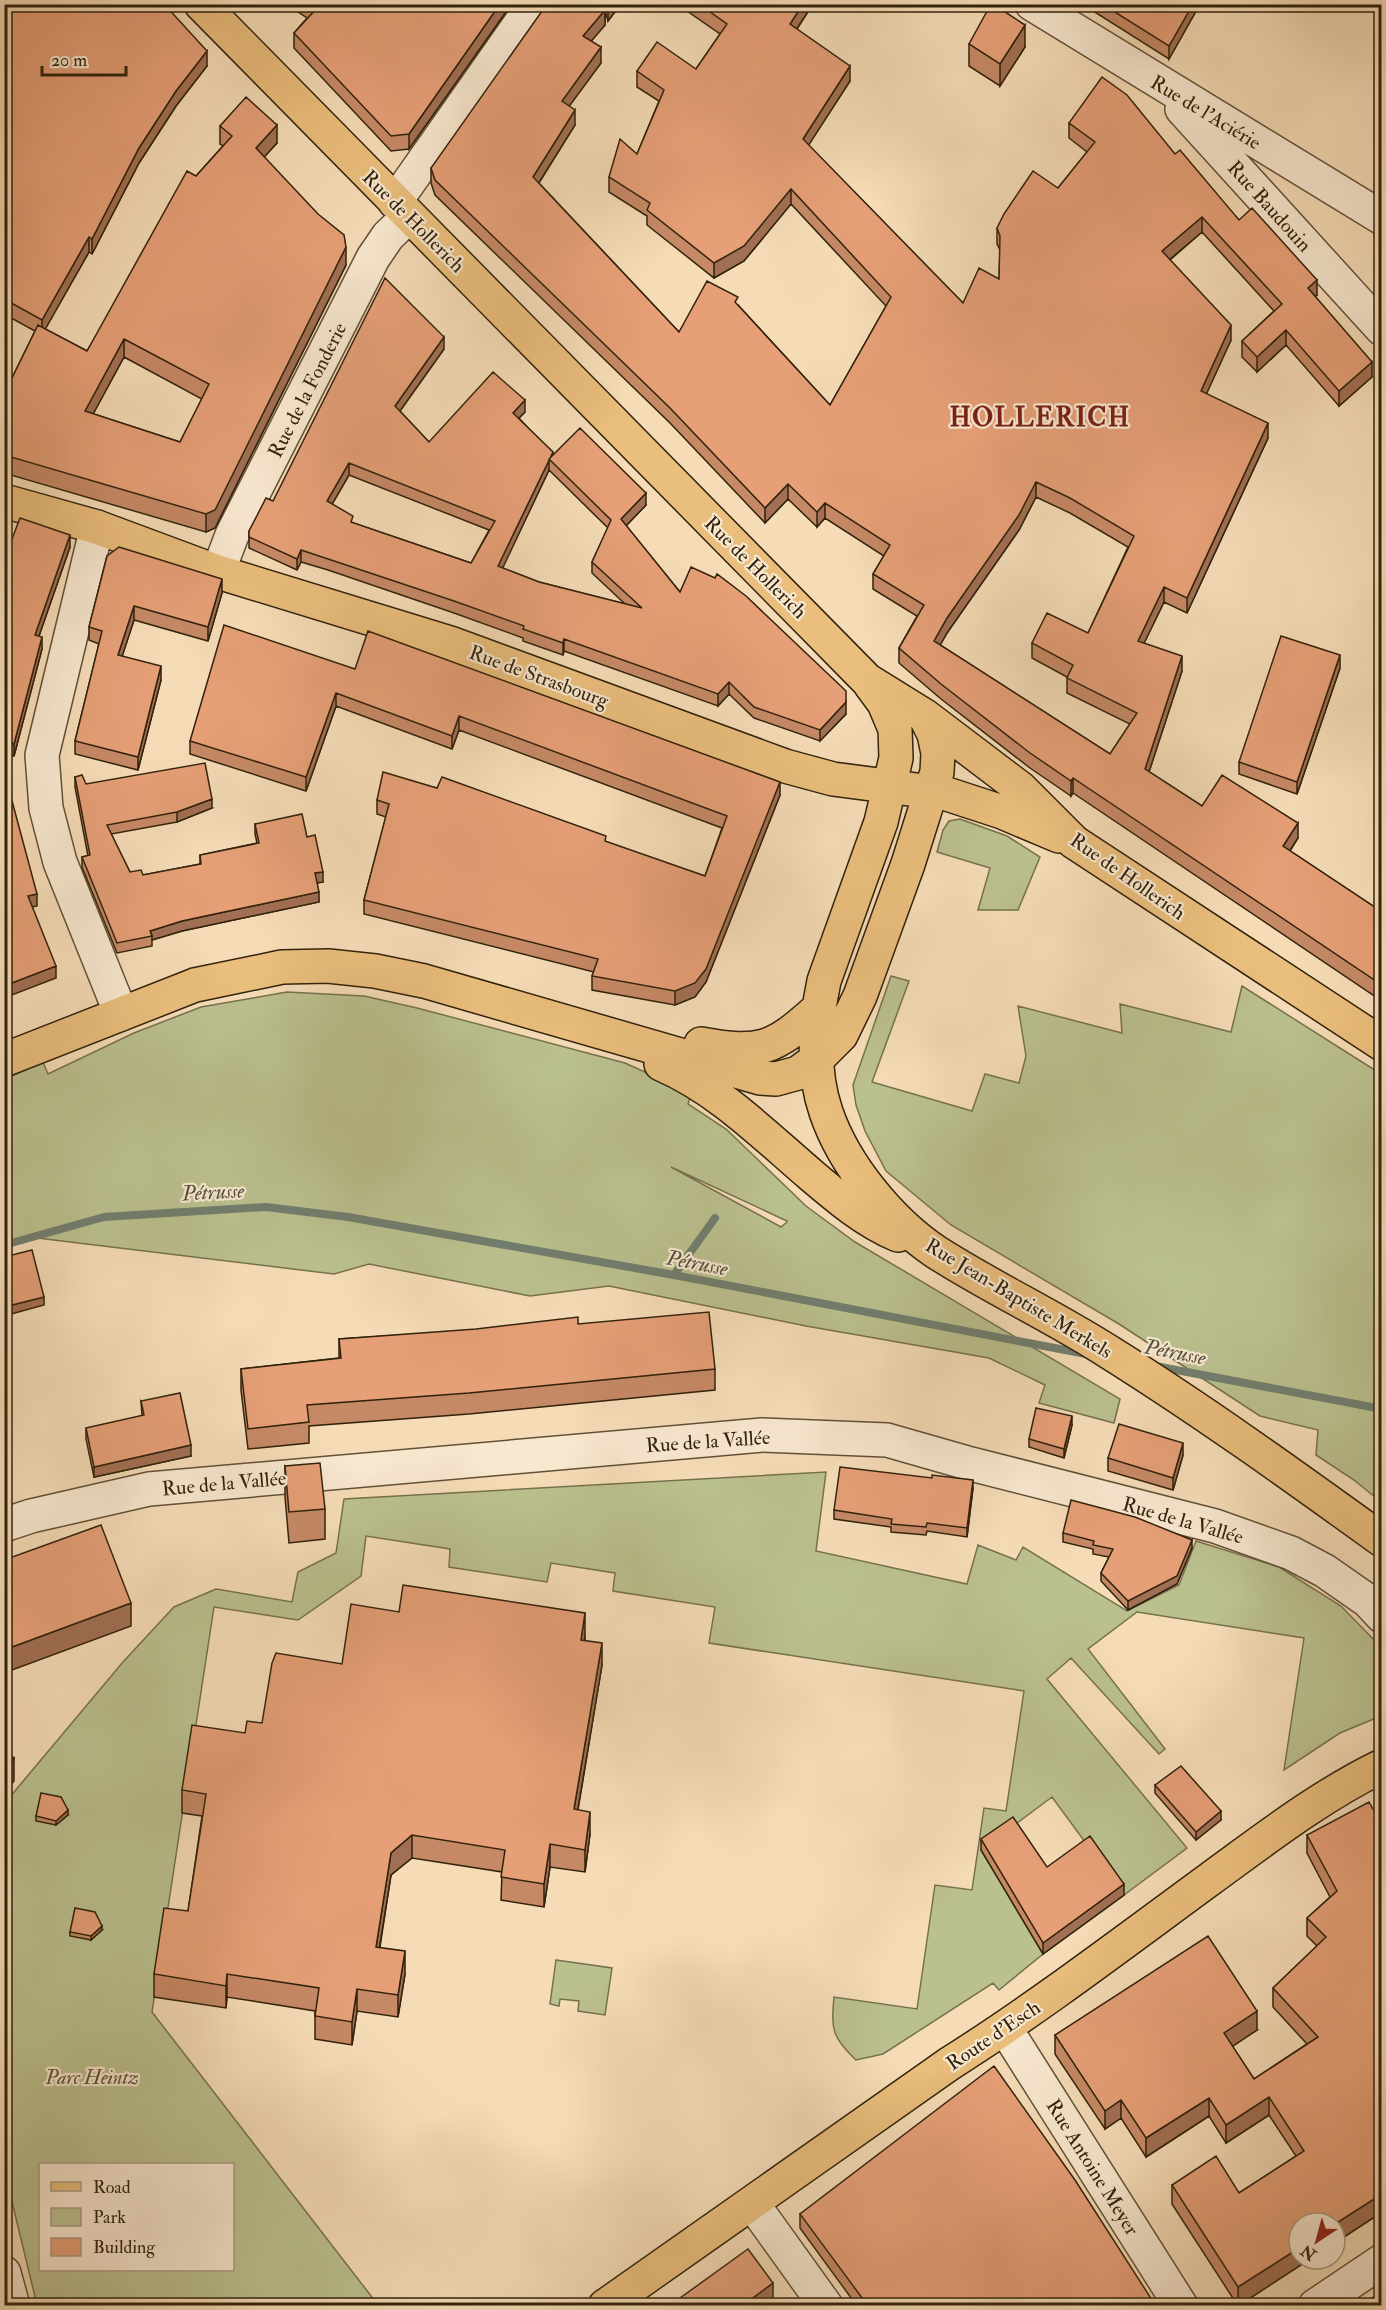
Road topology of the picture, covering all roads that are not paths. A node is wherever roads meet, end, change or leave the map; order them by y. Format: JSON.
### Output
{"nodes":[{"id":1,"x":201,"y":4,"type":"edge"},
{"id":2,"x":534,"y":4,"type":"edge"},
{"id":3,"x":1032,"y":4,"type":"edge"},
{"id":4,"x":1159,"y":84,"type":"junction"},
{"id":5,"x":402,"y":209,"type":"junction"},
{"id":6,"x":1382,"y":218,"type":"edge"},
{"id":7,"x":1382,"y":329,"type":"edge"},
{"id":8,"x":4,"y":501,"type":"edge"},
{"id":9,"x":97,"y":526,"type":"junction"},
{"id":10,"x":218,"y":572,"type":"junction"},
{"id":11,"x":867,"y":680,"type":"junction"},
{"id":12,"x":925,"y":716,"type":"junction"},
{"id":13,"x":890,"y":786,"type":"junction"},
{"id":14,"x":933,"y":791,"type":"junction"},
{"id":15,"x":1074,"y":842,"type":"junction"},
{"id":16,"x":818,"y":1009,"type":"junction"},
{"id":17,"x":121,"y":1014,"type":"junction"},
{"id":18,"x":557,"y":1018,"type":"junction"},
{"id":19,"x":1382,"y":1044,"type":"edge"},
{"id":20,"x":817,"y":1059,"type":"junction"},
{"id":21,"x":4,"y":1060,"type":"edge"},
{"id":22,"x":935,"y":1251,"type":"junction"},
{"id":23,"x":4,"y":1525,"type":"edge"},
{"id":24,"x":1382,"y":1540,"type":"edge"},
{"id":25,"x":1382,"y":1616,"type":"edge"},
{"id":26,"x":1381,"y":1766,"type":"edge"},
{"id":27,"x":1005,"y":2028,"type":"junction"},
{"id":28,"x":752,"y":2203,"type":"junction"},
{"id":29,"x":1382,"y":2261,"type":"edge"},
{"id":30,"x":4,"y":2273,"type":"edge"},
{"id":31,"x":13,"y":2306,"type":"edge"},
{"id":32,"x":605,"y":2306,"type":"edge"},
{"id":33,"x":826,"y":2306,"type":"edge"},
{"id":34,"x":1181,"y":2306,"type":"edge"},
{"id":35,"x":1315,"y":2306,"type":"edge"}],
"edges":[{"from":1,"to":5,"type":"main road","name":"Rue de Hollerich"},
{"from":2,"to":5,"type":"street","name":"Rue de la Fonderie"},
{"from":3,"to":4,"type":"street","name":"Rue de l'Aciérie"},
{"from":4,"to":6,"type":"street","name":"Rue de l'Aciérie"},
{"from":4,"to":7,"type":"street","name":"Rue Baudouin"},
{"from":5,"to":10,"type":"street","name":"Rue de la Fonderie"},
{"from":5,"to":11,"type":"main road","name":"Rue de Hollerich"},
{"from":8,"to":9,"type":"main road","name":"Rue de Strasbourg"},
{"from":9,"to":10,"type":"main road","name":"Rue de Strasbourg"},
{"from":9,"to":17,"type":"street"},
{"from":10,"to":13,"type":"main road","name":"Rue de Strasbourg"},
{"from":11,"to":12,"type":"main road","name":"Rue de Hollerich"},
{"from":11,"to":13,"type":"main road","name":"Rue Jean-Baptiste Merkels"},
{"from":12,"to":14,"type":"main road"},
{"from":12,"to":15,"type":"main road","name":"Rue de Hollerich"},
{"from":13,"to":14,"type":"main road","name":"Rue de Strasbourg"},
{"from":13,"to":16,"type":"main road","name":"Rue Jean-Baptiste Merkels"},
{"from":14,"to":15,"type":"main road","name":"Rue de Strasbourg"},
{"from":14,"to":20,"type":"main road"},
{"from":15,"to":19,"type":"main road","name":"Rue de Hollerich"},
{"from":16,"to":18,"type":"main road"},
{"from":16,"to":20,"type":"main road","name":"Rue Jean-Baptiste Merkels"},
{"from":17,"to":18,"type":"main road"},
{"from":17,"to":21,"type":"main road"},
{"from":18,"to":20,"type":"main road"},
{"from":18,"to":22,"type":"main road"},
{"from":20,"to":22,"type":"main road","name":"Rue Jean-Baptiste Merkels"},
{"from":22,"to":24,"type":"main road","name":"Rue Jean-Baptiste Merkels"},
{"from":23,"to":25,"type":"street","name":"Rue de la Vallée"},
{"from":26,"to":27,"type":"main road","name":"Route d'Esch"},
{"from":27,"to":28,"type":"main road","name":"Route d'Esch"},
{"from":27,"to":34,"type":"street","name":"Rue Antoine Meyer"},
{"from":28,"to":32,"type":"main road","name":"Route d'Esch"},
{"from":28,"to":33,"type":"street"},
{"from":29,"to":35,"type":"street"},
{"from":30,"to":31,"type":"street"}]}
